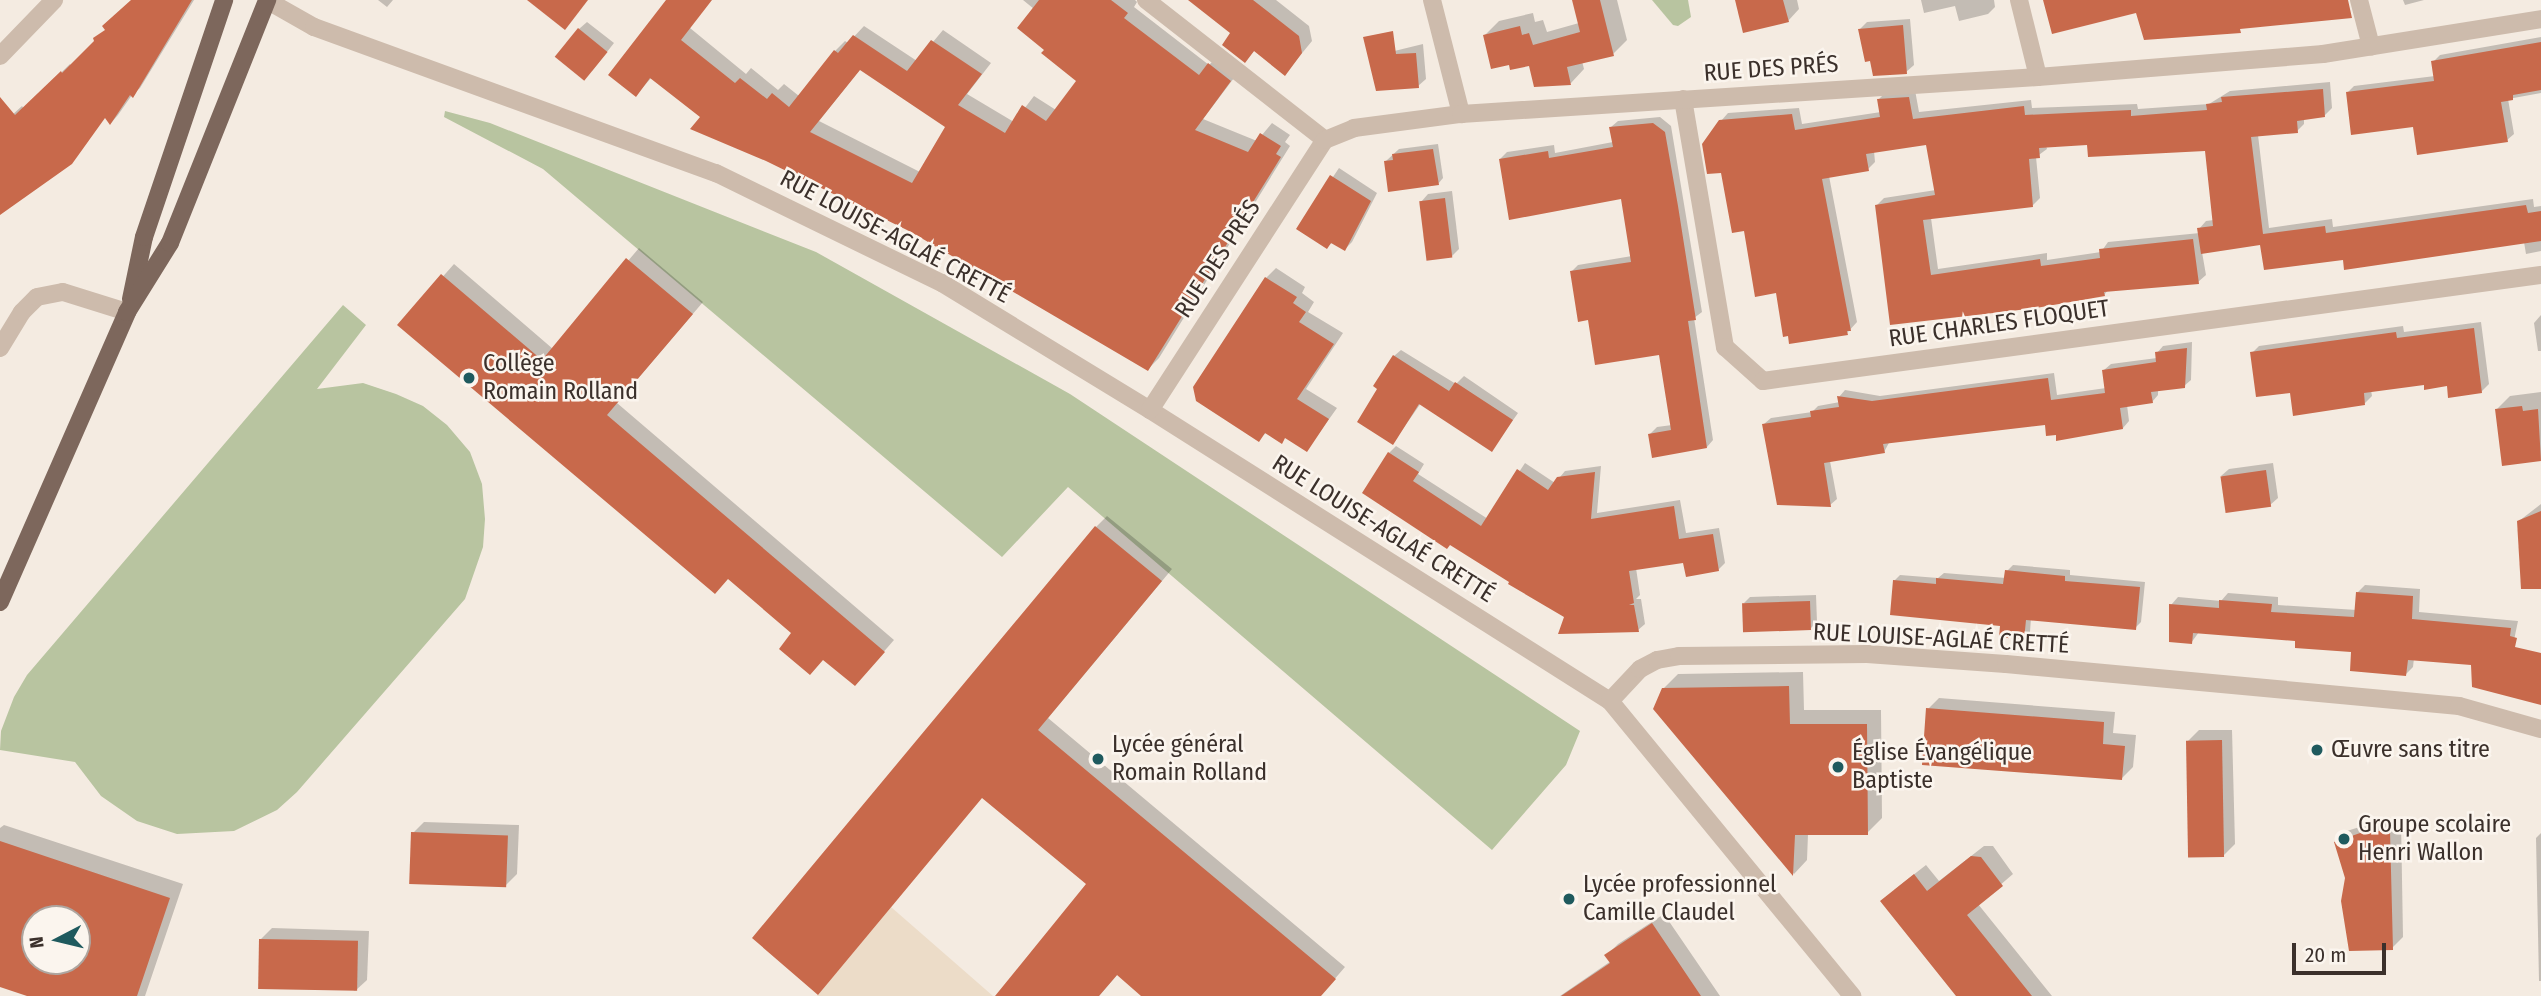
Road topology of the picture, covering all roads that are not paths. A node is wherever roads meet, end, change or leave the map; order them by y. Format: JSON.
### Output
{"nodes":[{"id":1,"x":54,"y":0,"type":"edge"},
{"id":2,"x":224,"y":0,"type":"edge"},
{"id":3,"x":1146,"y":0,"type":"edge"},
{"id":4,"x":1432,"y":0,"type":"edge"},
{"id":5,"x":2019,"y":0,"type":"edge"},
{"id":6,"x":2359,"y":0,"type":"edge"},
{"id":7,"x":267,"y":1,"type":"edge"},
{"id":8,"x":2541,"y":19,"type":"edge"},
{"id":9,"x":2371,"y":46,"type":"junction"},
{"id":10,"x":0,"y":56,"type":"edge"},
{"id":11,"x":2038,"y":76,"type":"junction"},
{"id":12,"x":1683,"y":99,"type":"junction"},
{"id":13,"x":1461,"y":114,"type":"junction"},
{"id":14,"x":1325,"y":140,"type":"junction"},
{"id":15,"x":2541,"y":275,"type":"edge"},
{"id":16,"x":127,"y":313,"type":"junction"},
{"id":17,"x":0,"y":348,"type":"edge"},
{"id":18,"x":1150,"y":410,"type":"junction"},
{"id":19,"x":0,"y":602,"type":"edge"},
{"id":20,"x":1610,"y":701,"type":"junction"},
{"id":21,"x":2541,"y":729,"type":"edge"},
{"id":22,"x":1852,"y":996,"type":"edge"}],
"edges":[{"from":1,"to":10,"type":"street"},
{"from":2,"to":16,"type":"main road"},
{"from":3,"to":14,"type":"street"},
{"from":4,"to":13,"type":"street"},
{"from":5,"to":11,"type":"street"},
{"from":6,"to":9,"type":"street"},
{"from":7,"to":16,"type":"main road"},
{"from":7,"to":18,"type":"street","name":"RUE LOUISE-AGLAÉ CRETTÉ"},
{"from":8,"to":9,"type":"street","name":"RUE DES PRÉS"},
{"from":9,"to":11,"type":"street","name":"RUE DES PRÉS"},
{"from":11,"to":12,"type":"street","name":"RUE DES PRÉS"},
{"from":12,"to":13,"type":"street","name":"RUE DES PRÉS"},
{"from":12,"to":15,"type":"street","name":"RUE CHARLES FLOQUET"},
{"from":13,"to":14,"type":"street","name":"RUE DES PRÉS"},
{"from":14,"to":18,"type":"street","name":"RUE DES PRÉS"},
{"from":16,"to":17,"type":"street"},
{"from":16,"to":19,"type":"main road"},
{"from":18,"to":20,"type":"street","name":"RUE LOUISE-AGLAÉ CRETTÉ"},
{"from":20,"to":21,"type":"street","name":"RUE LOUISE-AGLAÉ CRETTÉ"},
{"from":20,"to":22,"type":"street"}]}
